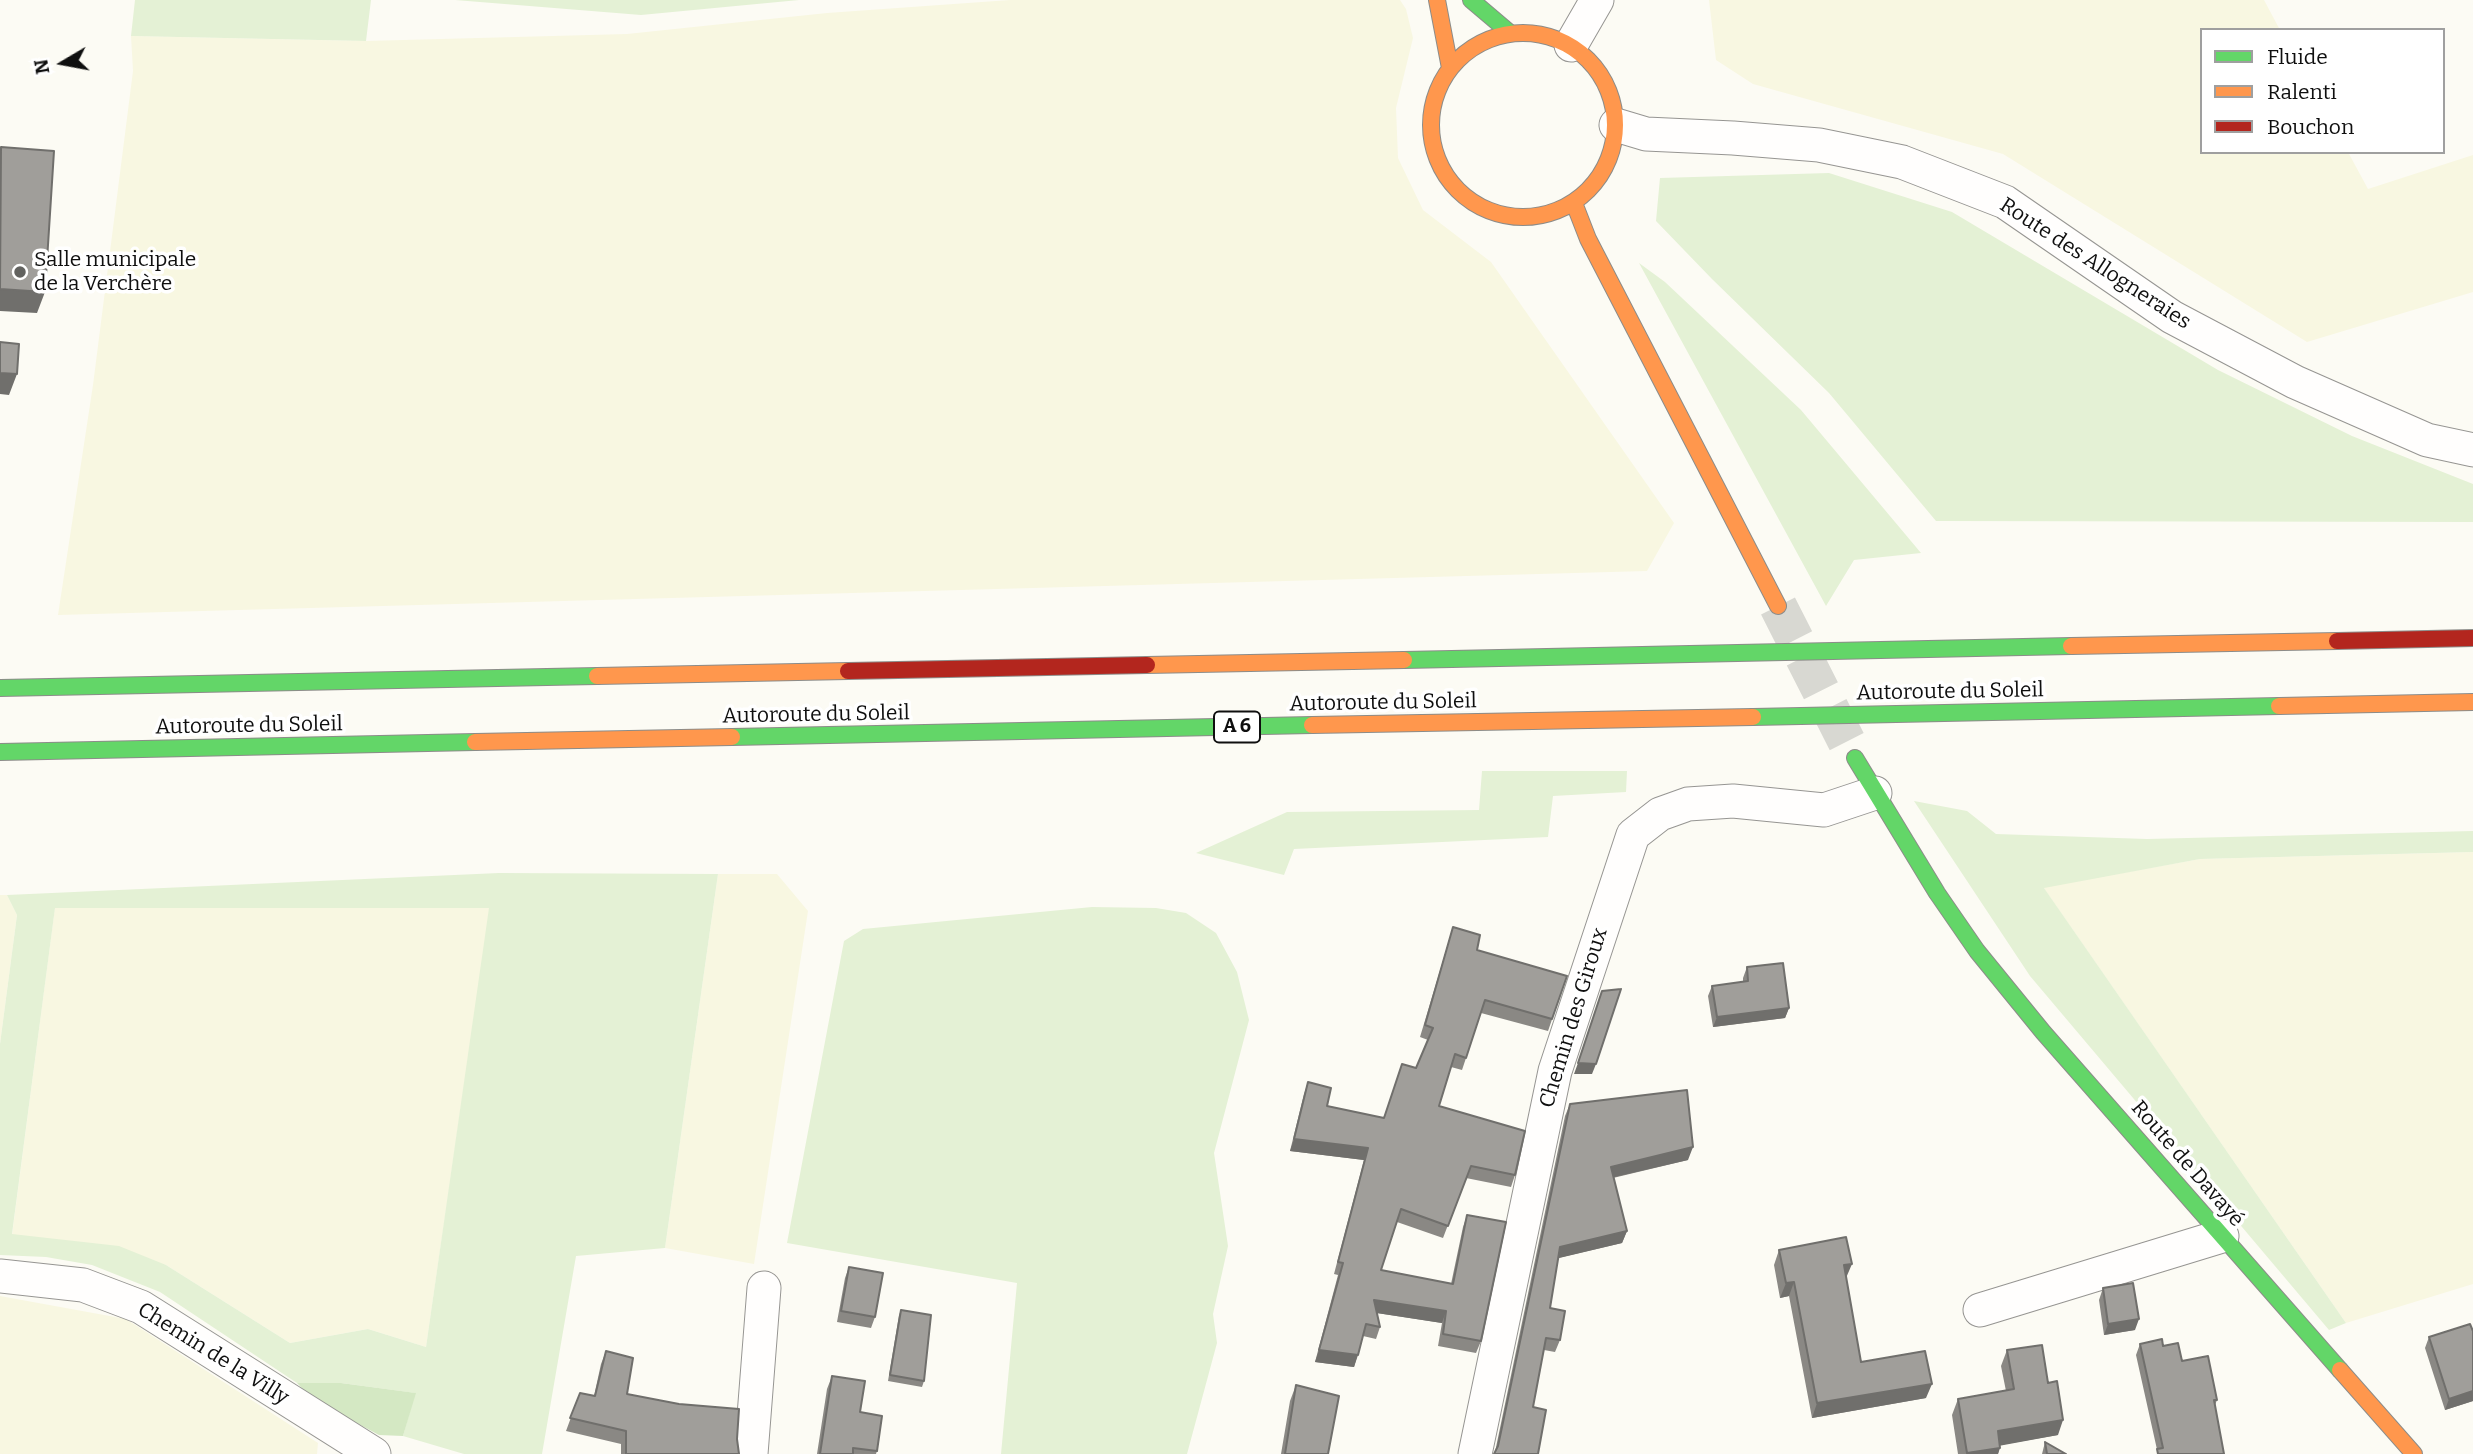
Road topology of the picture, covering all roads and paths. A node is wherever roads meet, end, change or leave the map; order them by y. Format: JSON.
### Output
{"nodes":[{"id":1,"x":1437,"y":0,"type":"edge"},
{"id":2,"x":1471,"y":0,"type":"edge"},
{"id":3,"x":1597,"y":0,"type":"edge"},
{"id":4,"x":1510,"y":33,"type":"junction"},
{"id":5,"x":1572,"y":45,"type":"junction"},
{"id":6,"x":1450,"y":68,"type":"junction"},
{"id":7,"x":1616,"y":125,"type":"junction"},
{"id":8,"x":1574,"y":203,"type":"junction"},
{"id":9,"x":2473,"y":450,"type":"edge"},
{"id":10,"x":1778,"y":606,"type":"tunnel mouth"},
{"id":11,"x":2473,"y":638,"type":"edge"},
{"id":12,"x":0,"y":688,"type":"edge"},
{"id":13,"x":2473,"y":702,"type":"edge"},
{"id":14,"x":0,"y":752,"type":"edge"},
{"id":15,"x":1855,"y":758,"type":"tunnel mouth"},
{"id":16,"x":1875,"y":793,"type":"junction"},
{"id":17,"x":2222,"y":1236,"type":"junction"},
{"id":18,"x":0,"y":1276,"type":"edge"},
{"id":19,"x":764,"y":1288,"type":"dead end"},
{"id":20,"x":1980,"y":1310,"type":"dead end"},
{"id":21,"x":374,"y":1454,"type":"edge"},
{"id":22,"x":751,"y":1454,"type":"edge"},
{"id":23,"x":1475,"y":1454,"type":"edge"},
{"id":24,"x":2414,"y":1454,"type":"edge"}],
"edges":[{"from":1,"to":6,"type":"main road"},
{"from":2,"to":4,"type":"main road"},
{"from":3,"to":5,"type":"street"},
{"from":4,"to":5,"type":"main road"},
{"from":4,"to":6,"type":"main road"},
{"from":5,"to":7,"type":"main road"},
{"from":6,"to":8,"type":"main road"},
{"from":7,"to":8,"type":"main road"},
{"from":7,"to":9,"type":"street","name":"Route des Allogneraies"},
{"from":8,"to":10,"type":"main road"},
{"from":11,"to":12,"type":"main road","name":"Autoroute du Soleil"},
{"from":13,"to":14,"type":"main road","name":"Autoroute du Soleil","number":"A 6"},
{"from":15,"to":16,"type":"main road","name":"Route de Davayé"},
{"from":16,"to":17,"type":"main road","name":"Route de Davayé"},
{"from":16,"to":23,"type":"street","name":"Chemin des Giroux"},
{"from":17,"to":20,"type":"street"},
{"from":17,"to":24,"type":"main road","name":"Route de Davayé"},
{"from":18,"to":21,"type":"street","name":"Chemin de la Villy"},
{"from":19,"to":22,"type":"street"}]}
